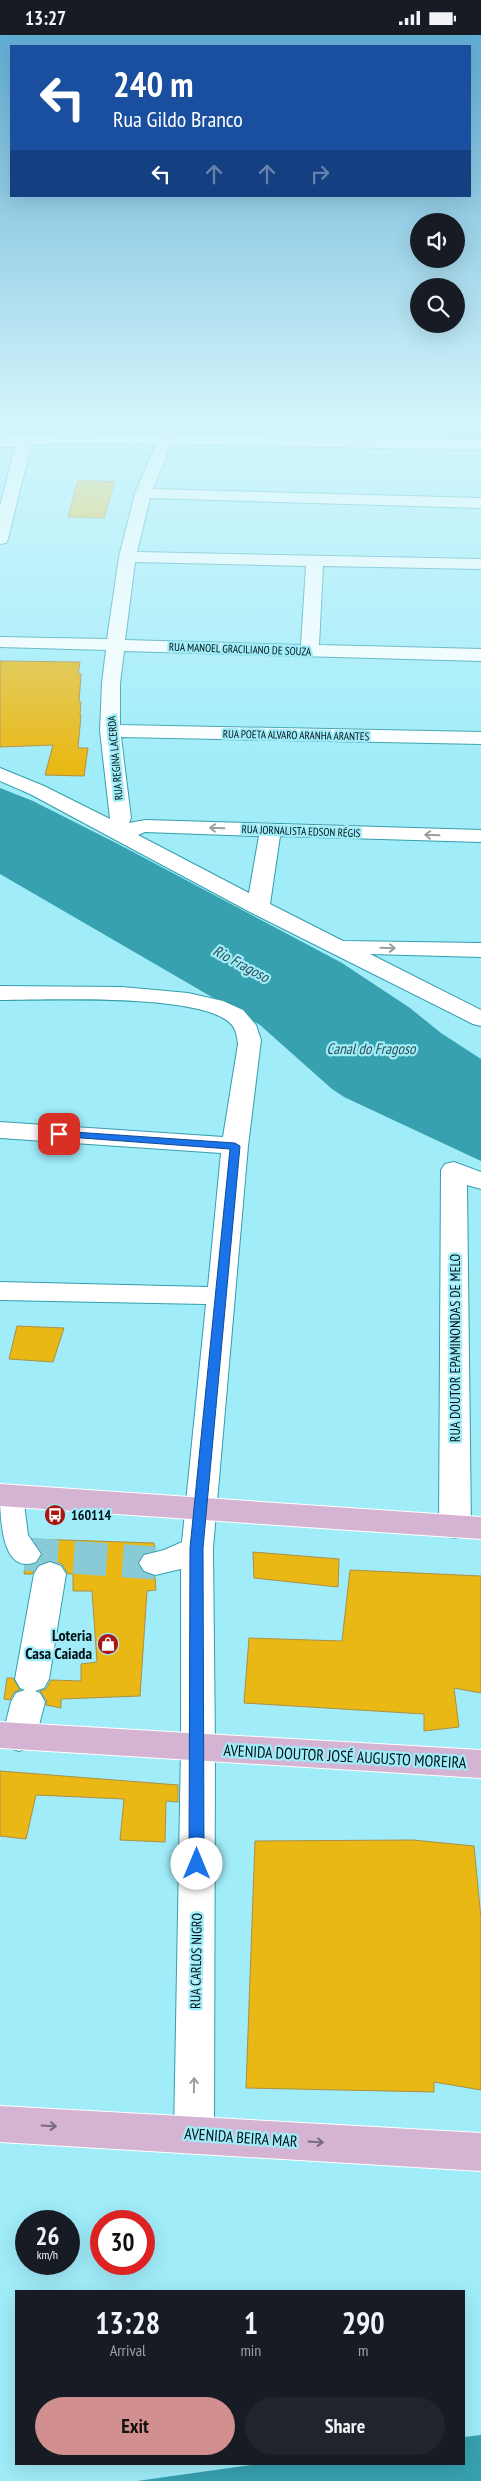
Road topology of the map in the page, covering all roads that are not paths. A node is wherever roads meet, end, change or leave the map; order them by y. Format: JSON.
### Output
{"nodes":[{"id":1,"x":131,"y":540,"type":"edge"},
{"id":2,"x":127,"y":557,"type":"junction"},
{"id":3,"x":315,"y":561,"type":"junction"},
{"id":4,"x":481,"y":564,"type":"edge"},
{"id":5,"x":0,"y":643,"type":"edge"},
{"id":6,"x":115,"y":646,"type":"junction"},
{"id":7,"x":310,"y":651,"type":"junction"},
{"id":8,"x":481,"y":655,"type":"edge"},
{"id":9,"x":110,"y":731,"type":"junction"},
{"id":10,"x":481,"y":738,"type":"edge"},
{"id":11,"x":0,"y":774,"type":"edge"},
{"id":12,"x":270,"y":830,"type":"junction"},
{"id":13,"x":115,"y":831,"type":"junction"},
{"id":14,"x":481,"y":836,"type":"edge"},
{"id":15,"x":258,"y":907,"type":"junction"},
{"id":16,"x":340,"y":946,"type":"junction"},
{"id":17,"x":481,"y":950,"type":"edge"},
{"id":18,"x":0,"y":993,"type":"edge"},
{"id":19,"x":481,"y":1019,"type":"edge"},
{"id":20,"x":0,"y":1130,"type":"edge"},
{"id":21,"x":235,"y":1146,"type":"junction"},
{"id":22,"x":481,"y":1181,"type":"edge"},
{"id":23,"x":0,"y":1291,"type":"edge"},
{"id":24,"x":220,"y":1296,"type":"junction"},
{"id":25,"x":4,"y":1495,"type":"edge"},
{"id":26,"x":201,"y":1509,"type":"junction"},
{"id":27,"x":468,"y":1527,"type":"edge"},
{"id":28,"x":196,"y":1548,"type":"junction"},
{"id":29,"x":155,"y":1563,"type":"tunnel mouth"},
{"id":30,"x":10,"y":1736,"type":"edge"},
{"id":31,"x":198,"y":1748,"type":"junction"},
{"id":32,"x":481,"y":1764,"type":"edge"},
{"id":33,"x":0,"y":2124,"type":"edge"},
{"id":34,"x":194,"y":2134,"type":"junction"},
{"id":35,"x":481,"y":2152,"type":"edge"}],
"edges":[{"from":1,"to":2,"type":"street","name":"RUA REGINA LACERDA"},
{"from":2,"to":3,"type":"street"},
{"from":2,"to":6,"type":"street","name":"RUA REGINA LACERDA"},
{"from":3,"to":4,"type":"street"},
{"from":3,"to":7,"type":"street"},
{"from":5,"to":6,"type":"street","name":"RUA MANOEL GRACILIANO DE SOUZA"},
{"from":6,"to":7,"type":"street","name":"RUA MANOEL GRACILIANO DE SOUZA"},
{"from":6,"to":9,"type":"street","name":"RUA REGINA LACERDA"},
{"from":7,"to":8,"type":"street","name":"RUA MANOEL GRACILIANO DE SOUZA"},
{"from":9,"to":10,"type":"street","name":"RUA POETA ALVARO ARANHA ARANTES"},
{"from":9,"to":13,"type":"street","name":"RUA REGINA LACERDA"},
{"from":11,"to":13,"type":"street"},
{"from":12,"to":13,"type":"street","name":"RUA JORNALISTA EDSON RÉGIS","one_way":true},
{"from":14,"to":12,"type":"street","name":"RUA JORNALISTA EDSON RÉGIS","one_way":true},
{"from":12,"to":15,"type":"street"},
{"from":13,"to":15,"type":"street"},
{"from":15,"to":16,"type":"street"},
{"from":16,"to":17,"type":"street","one_way":true},
{"from":16,"to":19,"type":"street"},
{"from":18,"to":21,"type":"street","name":"RUA CARLOS NIGRO"},
{"from":20,"to":21,"type":"street"},
{"from":21,"to":24,"type":"street","name":"RUA CARLOS NIGRO"},
{"from":22,"to":27,"type":"street","name":"RUA DOUTOR EPAMINONDAS DE MELO"},
{"from":23,"to":24,"type":"street"},
{"from":24,"to":26,"type":"street","name":"RUA CARLOS NIGRO"},
{"from":25,"to":26,"type":"main road"},
{"from":25,"to":30,"type":"street"},
{"from":26,"to":27,"type":"main road"},
{"from":26,"to":28,"type":"street","name":"RUA CARLOS NIGRO"},
{"from":28,"to":29,"type":"street"},
{"from":28,"to":31,"type":"street","name":"RUA CARLOS NIGRO"},
{"from":30,"to":31,"type":"main road","name":"AVENIDA DOUTOR JOSÉ AUGUSTO MOREIRA"},
{"from":31,"to":32,"type":"main road","name":"AVENIDA DOUTOR JOSÉ AUGUSTO MOREIRA"},
{"from":34,"to":31,"type":"street","name":"RUA CARLOS NIGRO","one_way":true},
{"from":33,"to":34,"type":"main road","name":"AVENIDA BEIRA MAR","one_way":true},
{"from":34,"to":35,"type":"main road","name":"AVENIDA BEIRA MAR","one_way":true}]}
